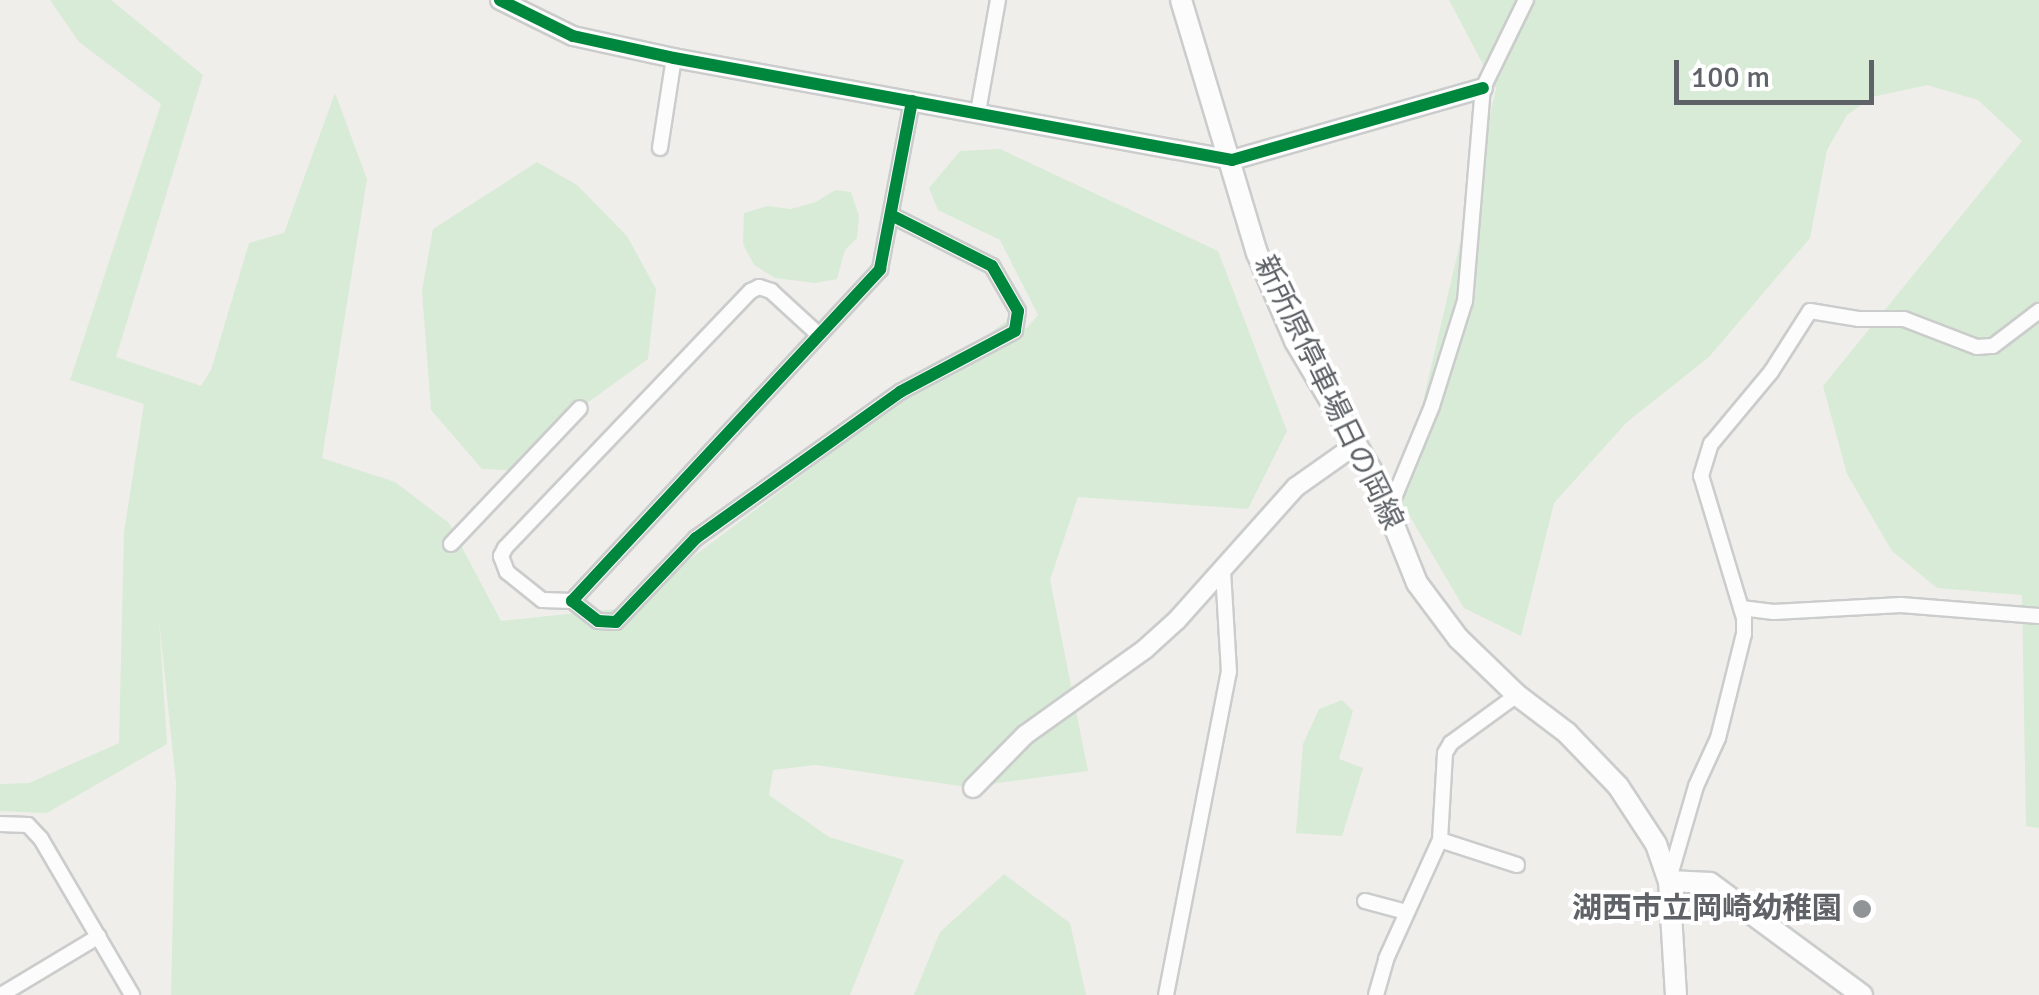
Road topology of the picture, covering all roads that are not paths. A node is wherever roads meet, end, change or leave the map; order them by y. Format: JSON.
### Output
{"nodes":[{"id":1,"x":500,"y":0,"type":"edge"},
{"id":2,"x":998,"y":0,"type":"edge"},
{"id":3,"x":1181,"y":0,"type":"edge"},
{"id":4,"x":1526,"y":0,"type":"edge"},
{"id":5,"x":674,"y":58,"type":"junction"},
{"id":6,"x":1483,"y":88,"type":"junction"},
{"id":7,"x":912,"y":101,"type":"junction"},
{"id":8,"x":978,"y":112,"type":"junction"},
{"id":9,"x":660,"y":148,"type":"dead end"},
{"id":10,"x":1232,"y":160,"type":"junction"},
{"id":11,"x":891,"y":215,"type":"junction"},
{"id":12,"x":2039,"y":311,"type":"edge"},
{"id":13,"x":818,"y":334,"type":"junction"},
{"id":14,"x":580,"y":408,"type":"dead end"},
{"id":15,"x":1354,"y":446,"type":"junction"},
{"id":16,"x":1389,"y":510,"type":"junction"},
{"id":17,"x":451,"y":544,"type":"dead end"},
{"id":18,"x":1223,"y":570,"type":"junction"},
{"id":19,"x":572,"y":600,"type":"junction"},
{"id":20,"x":1741,"y":608,"type":"junction"},
{"id":21,"x":2039,"y":616,"type":"edge"},
{"id":22,"x":1517,"y":695,"type":"junction"},
{"id":23,"x":973,"y":788,"type":"dead end"},
{"id":24,"x":0,"y":824,"type":"edge"},
{"id":25,"x":1440,"y":840,"type":"junction"},
{"id":26,"x":1517,"y":865,"type":"dead end"},
{"id":27,"x":1669,"y":881,"type":"junction"},
{"id":28,"x":1365,"y":901,"type":"dead end"},
{"id":29,"x":1406,"y":912,"type":"junction"},
{"id":30,"x":100,"y":936,"type":"junction"},
{"id":31,"x":1,"y":995,"type":"edge"},
{"id":32,"x":132,"y":995,"type":"edge"},
{"id":33,"x":1166,"y":995,"type":"edge"},
{"id":34,"x":1376,"y":995,"type":"edge"},
{"id":35,"x":1676,"y":995,"type":"edge"},
{"id":36,"x":1862,"y":995,"type":"edge"}],
"edges":[{"from":1,"to":5,"type":"street"},
{"from":2,"to":8,"type":"street"},
{"from":3,"to":10,"type":"main road","name":"新所原停車場日の岡線"},
{"from":4,"to":6,"type":"street"},
{"from":5,"to":7,"type":"street"},
{"from":5,"to":9,"type":"street"},
{"from":6,"to":10,"type":"street"},
{"from":6,"to":16,"type":"street"},
{"from":7,"to":8,"type":"street"},
{"from":7,"to":11,"type":"street"},
{"from":8,"to":10,"type":"street"},
{"from":10,"to":15,"type":"main road","name":"新所原停車場日の岡線"},
{"from":11,"to":13,"type":"street"},
{"from":11,"to":19,"type":"street"},
{"from":12,"to":20,"type":"street"},
{"from":13,"to":19,"type":"street"},
{"from":13,"to":19,"type":"street"},
{"from":14,"to":17,"type":"street"},
{"from":15,"to":16,"type":"main road","name":"新所原停車場日の岡線"},
{"from":15,"to":18,"type":"street"},
{"from":16,"to":22,"type":"main road","name":"新所原停車場日の岡線"},
{"from":18,"to":23,"type":"street"},
{"from":18,"to":33,"type":"street"},
{"from":20,"to":21,"type":"street"},
{"from":20,"to":27,"type":"street"},
{"from":22,"to":25,"type":"street"},
{"from":22,"to":27,"type":"main road","name":"新所原停車場日の岡線"},
{"from":24,"to":30,"type":"street"},
{"from":25,"to":26,"type":"street"},
{"from":25,"to":29,"type":"street"},
{"from":27,"to":35,"type":"main road","name":"新所原停車場日の岡線"},
{"from":27,"to":36,"type":"main road"},
{"from":28,"to":29,"type":"street"},
{"from":29,"to":34,"type":"street"},
{"from":30,"to":31,"type":"street"},
{"from":30,"to":32,"type":"street"}]}
